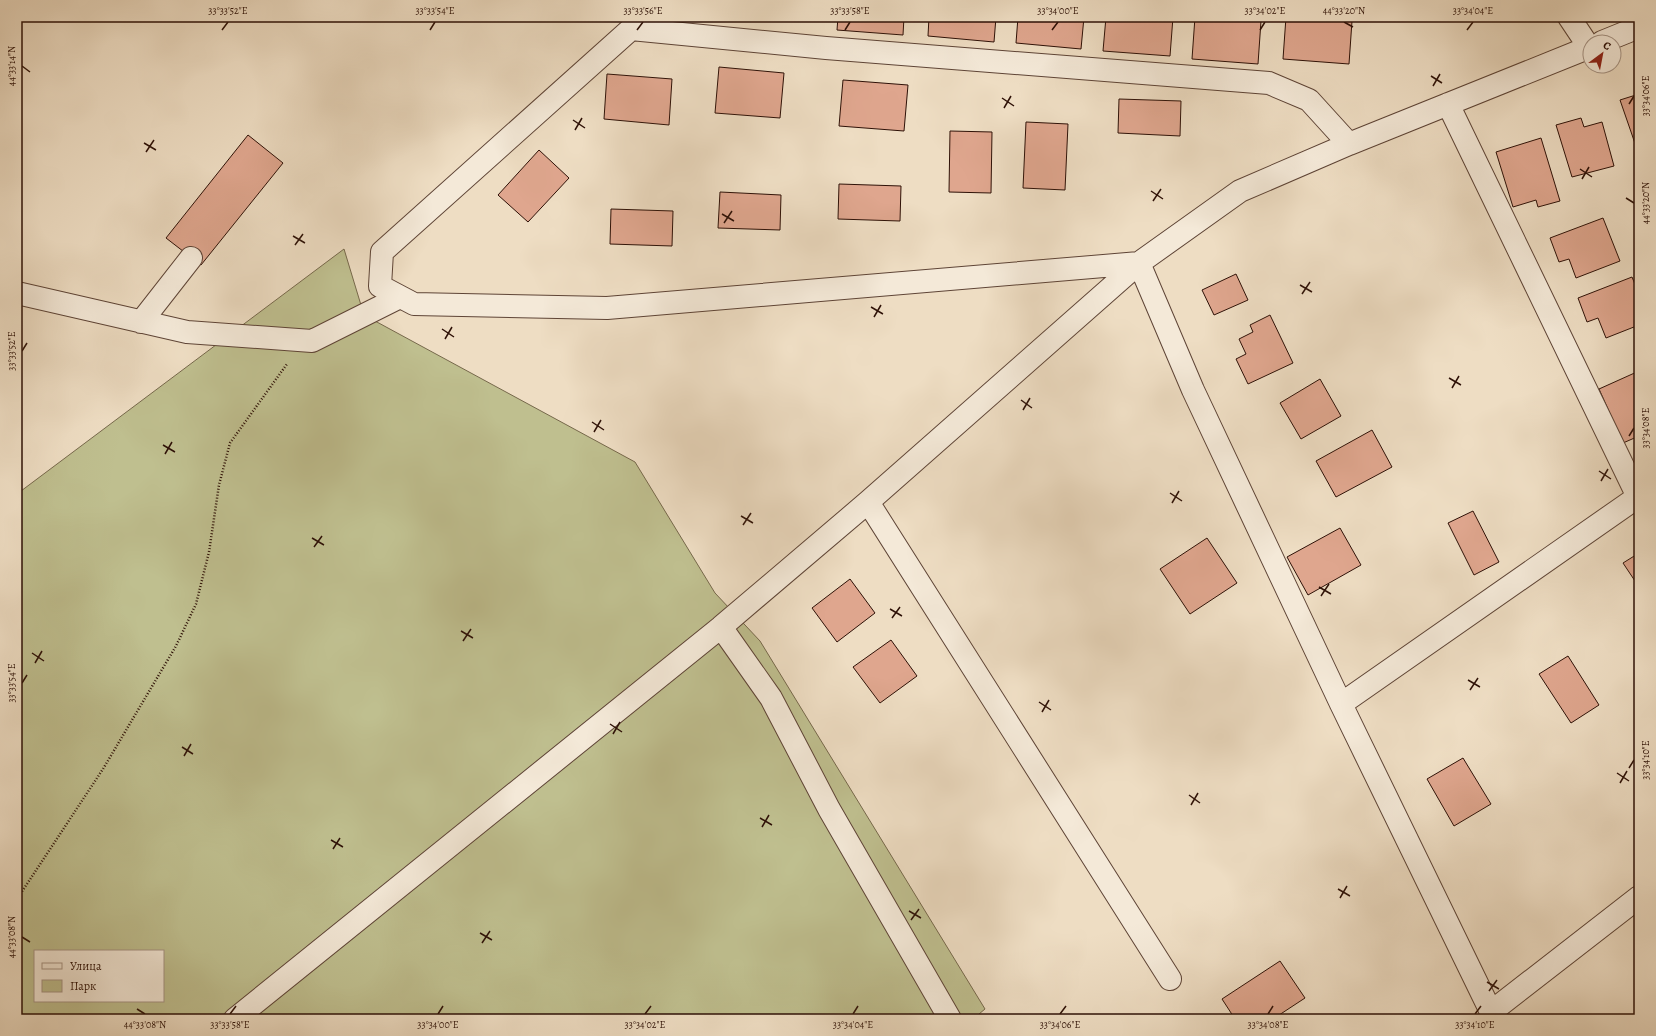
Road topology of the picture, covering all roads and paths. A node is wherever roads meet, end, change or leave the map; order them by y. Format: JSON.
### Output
{"nodes":[{"id":1,"x":1569,"y":17,"type":"edge"},
{"id":2,"x":633,"y":23,"type":"edge"},
{"id":3,"x":1639,"y":27,"type":"edge"},
{"id":4,"x":1584,"y":34,"type":"edge"},
{"id":5,"x":1622,"y":34,"type":"edge"},
{"id":6,"x":1582,"y":50,"type":"edge"},
{"id":7,"x":1448,"y":104,"type":"junction"},
{"id":8,"x":1349,"y":144,"type":"junction"},
{"id":9,"x":191,"y":258,"type":"dead end"},
{"id":10,"x":1139,"y":263,"type":"junction"},
{"id":11,"x":17,"y":294,"type":"edge"},
{"id":12,"x":400,"y":297,"type":"junction"},
{"id":13,"x":141,"y":322,"type":"junction"},
{"id":14,"x":312,"y":341,"type":"junction"},
{"id":15,"x":1638,"y":496,"type":"edge"},
{"id":16,"x":868,"y":502,"type":"junction"},
{"id":17,"x":721,"y":627,"type":"junction"},
{"id":18,"x":1341,"y":704,"type":"junction"},
{"id":19,"x":1639,"y":897,"type":"edge"},
{"id":20,"x":17,"y":899,"type":"edge"},
{"id":21,"x":1170,"y":978,"type":"dead end"},
{"id":22,"x":235,"y":1019,"type":"edge"},
{"id":23,"x":950,"y":1019,"type":"edge"}],
"edges":[{"from":1,"to":4,"type":"street"},
{"from":2,"to":8,"type":"street"},
{"from":2,"to":12,"type":"street"},
{"from":3,"to":5,"type":"street"},
{"from":6,"to":7,"type":"street"},
{"from":7,"to":8,"type":"street"},
{"from":7,"to":15,"type":"street"},
{"from":8,"to":10,"type":"street"},
{"from":9,"to":13,"type":"street"},
{"from":10,"to":12,"type":"street"},
{"from":10,"to":16,"type":"street"},
{"from":10,"to":18,"type":"street"},
{"from":11,"to":13,"type":"street"},
{"from":12,"to":14,"type":"street"},
{"from":13,"to":14,"type":"street"},
{"from":14,"to":20,"type":"path"},
{"from":15,"to":18,"type":"street"},
{"from":16,"to":17,"type":"street"},
{"from":16,"to":21,"type":"street"},
{"from":17,"to":22,"type":"street"},
{"from":17,"to":23,"type":"street"},
{"from":18,"to":19,"type":"street"}]}
